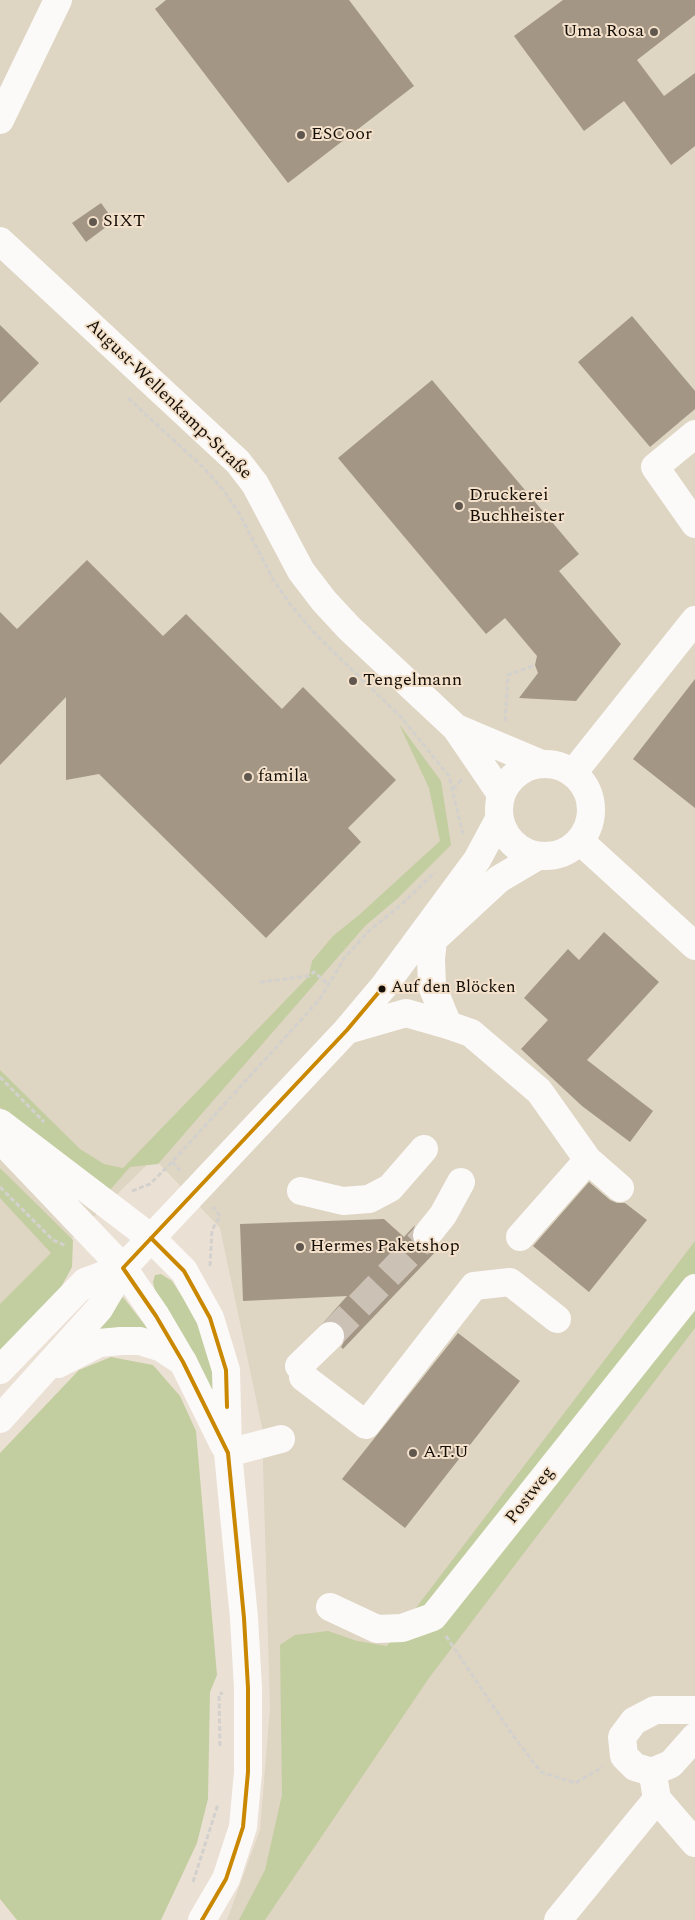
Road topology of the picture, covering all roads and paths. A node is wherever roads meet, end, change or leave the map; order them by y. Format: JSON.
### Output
{"nodes":[{"id":1,"x":58,"y":0,"type":"edge"},
{"id":2,"x":0,"y":120,"type":"edge"},
{"id":3,"x":0,"y":242,"type":"edge"},
{"id":4,"x":124,"y":394,"type":"dead end"},
{"id":5,"x":695,"y":434,"type":"edge"},
{"id":6,"x":695,"y":524,"type":"edge"},
{"id":7,"x":690,"y":637,"type":"edge"},
{"id":8,"x":535,"y":665,"type":"dead end"},
{"id":9,"x":508,"y":675,"type":"dead end"},
{"id":10,"x":456,"y":728,"type":"junction"},
{"id":11,"x":538,"y":764,"type":"junction"},
{"id":12,"x":574,"y":773,"type":"junction"},
{"id":13,"x":500,"y":807,"type":"junction"},
{"id":14,"x":463,"y":838,"type":"dead end"},
{"id":15,"x":580,"y":841,"type":"junction"},
{"id":16,"x":538,"y":856,"type":"junction"},
{"id":17,"x":441,"y":866,"type":"dead end"},
{"id":18,"x":433,"y":940,"type":"junction"},
{"id":19,"x":695,"y":946,"type":"edge"},
{"id":20,"x":260,"y":982,"type":"dead end"},
{"id":21,"x":328,"y":984,"type":"junction"},
{"id":22,"x":384,"y":986,"type":"junction"},
{"id":23,"x":448,"y":1025,"type":"junction"},
{"id":24,"x":346,"y":1030,"type":"junction"},
{"id":25,"x":0,"y":1123,"type":"edge"},
{"id":26,"x":0,"y":1139,"type":"edge"},
{"id":27,"x":424,"y":1148,"type":"dead end"},
{"id":28,"x":588,"y":1160,"type":"junction"},
{"id":29,"x":461,"y":1182,"type":"dead end"},
{"id":30,"x":620,"y":1188,"type":"dead end"},
{"id":31,"x":128,"y":1191,"type":"dead end"},
{"id":32,"x":301,"y":1191,"type":"dead end"},
{"id":33,"x":427,"y":1235,"type":"tunnel mouth"},
{"id":34,"x":520,"y":1237,"type":"dead end"},
{"id":35,"x":150,"y":1238,"type":"junction"},
{"id":36,"x":123,"y":1268,"type":"junction"},
{"id":37,"x":695,"y":1288,"type":"edge"},
{"id":38,"x":557,"y":1319,"type":"dead end"},
{"id":39,"x":330,"y":1336,"type":"tunnel mouth"},
{"id":40,"x":183,"y":1362,"type":"junction"},
{"id":41,"x":46,"y":1369,"type":"junction"},
{"id":42,"x":0,"y":1370,"type":"edge"},
{"id":43,"x":0,"y":1419,"type":"edge"},
{"id":44,"x":281,"y":1439,"type":"dead end"},
{"id":45,"x":228,"y":1453,"type":"junction"},
{"id":46,"x":330,"y":1607,"type":"dead end"},
{"id":47,"x":433,"y":1617,"type":"junction"},
{"id":48,"x":248,"y":1688,"type":"junction"},
{"id":49,"x":695,"y":1710,"type":"edge"},
{"id":50,"x":695,"y":1737,"type":"edge"},
{"id":51,"x":221,"y":1752,"type":"dead end"},
{"id":52,"x":624,"y":1756,"type":"junction"},
{"id":53,"x":652,"y":1772,"type":"junction"},
{"id":54,"x":657,"y":1799,"type":"junction"},
{"id":55,"x":219,"y":1800,"type":"dead end"},
{"id":56,"x":695,"y":1843,"type":"edge"},
{"id":57,"x":190,"y":1891,"type":"dead end"},
{"id":58,"x":202,"y":1920,"type":"edge"},
{"id":59,"x":558,"y":1920,"type":"edge"}],
"edges":[{"from":1,"to":2,"type":"main road"},
{"from":3,"to":10,"type":"main road","name":"August-Wellenkamp-Straße"},
{"from":4,"to":14,"type":"path"},
{"from":5,"to":6,"type":"main road"},
{"from":7,"to":12,"type":"main road"},
{"from":8,"to":9,"type":"path"},
{"from":10,"to":11,"type":"main road","name":"August-Wellenkamp-Straße"},
{"from":10,"to":13,"type":"main road","name":"August-Wellenkamp-Straße"},
{"from":11,"to":12,"type":"main road"},
{"from":11,"to":13,"type":"main road"},
{"from":12,"to":15,"type":"main road"},
{"from":13,"to":16,"type":"main road"},
{"from":13,"to":22,"type":"main road"},
{"from":15,"to":16,"type":"main road"},
{"from":15,"to":19,"type":"main road"},
{"from":16,"to":18,"type":"main road"},
{"from":17,"to":21,"type":"path"},
{"from":18,"to":22,"type":"main road"},
{"from":18,"to":23,"type":"main road"},
{"from":20,"to":21,"type":"path"},
{"from":21,"to":31,"type":"path"},
{"from":22,"to":24,"type":"main road"},
{"from":23,"to":24,"type":"main road"},
{"from":23,"to":28,"type":"main road"},
{"from":24,"to":35,"type":"main road"},
{"from":25,"to":35,"type":"main road"},
{"from":26,"to":36,"type":"main road"},
{"from":27,"to":32,"type":"main road"},
{"from":28,"to":30,"type":"main road"},
{"from":28,"to":34,"type":"main road"},
{"from":29,"to":33,"type":"main road"},
{"from":35,"to":36,"type":"main road"},
{"from":35,"to":45,"type":"main road"},
{"from":36,"to":40,"type":"main road"},
{"from":36,"to":41,"type":"main road"},
{"from":36,"to":42,"type":"main road"},
{"from":37,"to":47,"type":"main road","name":"Postweg"},
{"from":38,"to":39,"type":"main road"},
{"from":40,"to":41,"type":"main road"},
{"from":40,"to":45,"type":"main road"},
{"from":41,"to":43,"type":"main road"},
{"from":44,"to":45,"type":"main road"},
{"from":45,"to":48,"type":"main road"},
{"from":46,"to":47,"type":"main road"},
{"from":47,"to":52,"type":"path"},
{"from":48,"to":51,"type":"path"},
{"from":48,"to":58,"type":"main road"},
{"from":49,"to":52,"type":"main road"},
{"from":50,"to":53,"type":"main road"},
{"from":52,"to":53,"type":"main road"},
{"from":53,"to":54,"type":"main road"},
{"from":54,"to":56,"type":"main road"},
{"from":54,"to":59,"type":"main road"},
{"from":55,"to":57,"type":"path"}]}
